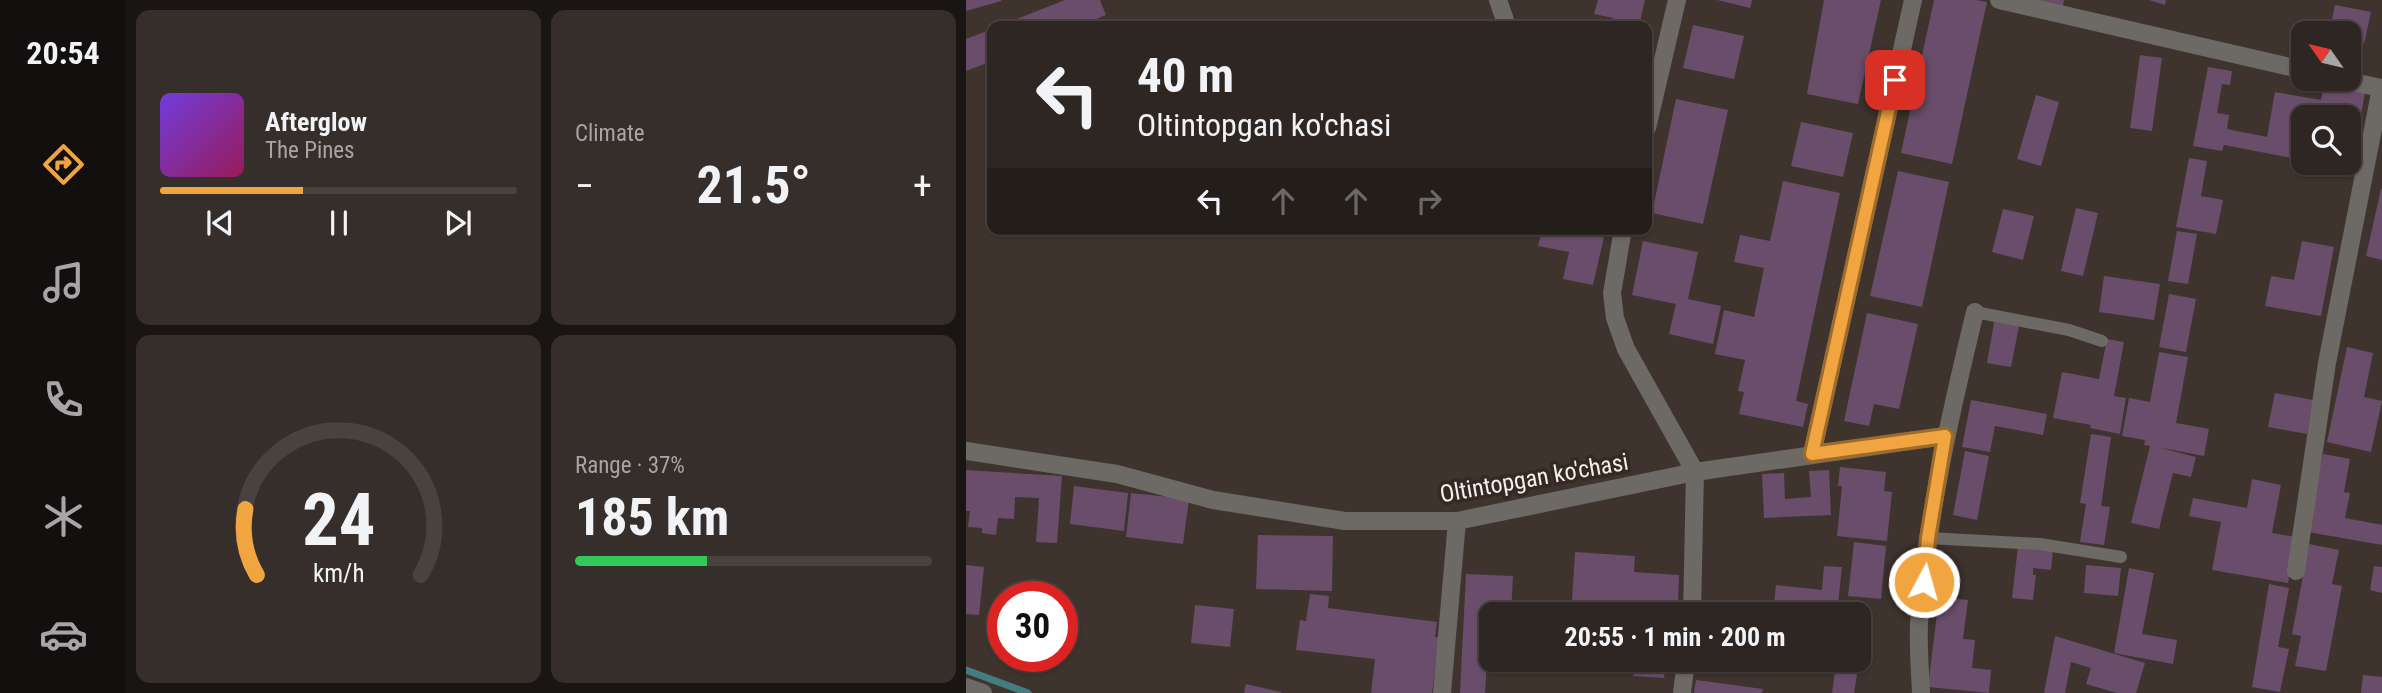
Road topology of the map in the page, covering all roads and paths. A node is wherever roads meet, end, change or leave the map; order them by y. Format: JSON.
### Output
{"nodes":[{"id":1,"x":1498,"y":0,"type":"edge"},
{"id":2,"x":1677,"y":0,"type":"edge"},
{"id":3,"x":1913,"y":0,"type":"edge"},
{"id":4,"x":1999,"y":0,"type":"edge"},
{"id":5,"x":1505,"y":21,"type":"edge"},
{"id":6,"x":2291,"y":67,"type":"edge"},
{"id":7,"x":2361,"y":82,"type":"edge"},
{"id":8,"x":2381,"y":85,"type":"edge"},
{"id":9,"x":1652,"y":107,"type":"edge"},
{"id":10,"x":1622,"y":235,"type":"edge"},
{"id":11,"x":1975,"y":312,"type":"joint"},
{"id":12,"x":2102,"y":341,"type":"dead end"},
{"id":13,"x":1945,"y":436,"type":"junction"},
{"id":14,"x":966,"y":451,"type":"edge"},
{"id":15,"x":1812,"y":454,"type":"junction"},
{"id":16,"x":1695,"y":472,"type":"junction"},
{"id":17,"x":1457,"y":521,"type":"junction"},
{"id":18,"x":1928,"y":538,"type":"junction"},
{"id":19,"x":2121,"y":557,"type":"dead end"},
{"id":20,"x":2296,"y":571,"type":"dead end"},
{"id":21,"x":1692,"y":602,"type":"edge"},
{"id":22,"x":1685,"y":672,"type":"edge"},
{"id":23,"x":966,"y":687,"type":"edge"},
{"id":24,"x":983,"y":693,"type":"edge"},
{"id":25,"x":1442,"y":693,"type":"edge"},
{"id":26,"x":1682,"y":693,"type":"edge"},
{"id":27,"x":1921,"y":693,"type":"edge"}],
"edges":[{"from":1,"to":5,"type":"street"},
{"from":2,"to":9,"type":"street"},
{"from":3,"to":15,"type":"street"},
{"from":4,"to":6,"type":"street"},
{"from":7,"to":8,"type":"street"},
{"from":8,"to":20,"type":"street"},
{"from":10,"to":16,"type":"street"},
{"from":11,"to":12,"type":"lane"},
{"from":11,"to":13,"type":"street"},
{"from":13,"to":15,"type":"street","name":"Oltintopgan ko'chasi"},
{"from":13,"to":18,"type":"street"},
{"from":14,"to":17,"type":"street","name":"Oltintopgan ko'chasi"},
{"from":15,"to":16,"type":"street","name":"Oltintopgan ko'chasi"},
{"from":16,"to":17,"type":"street","name":"Oltintopgan ko'chasi"},
{"from":16,"to":21,"type":"street"},
{"from":17,"to":25,"type":"street"},
{"from":18,"to":19,"type":"lane"},
{"from":18,"to":27,"type":"street"},
{"from":22,"to":26,"type":"street"},
{"from":23,"to":24,"type":"street"}]}
